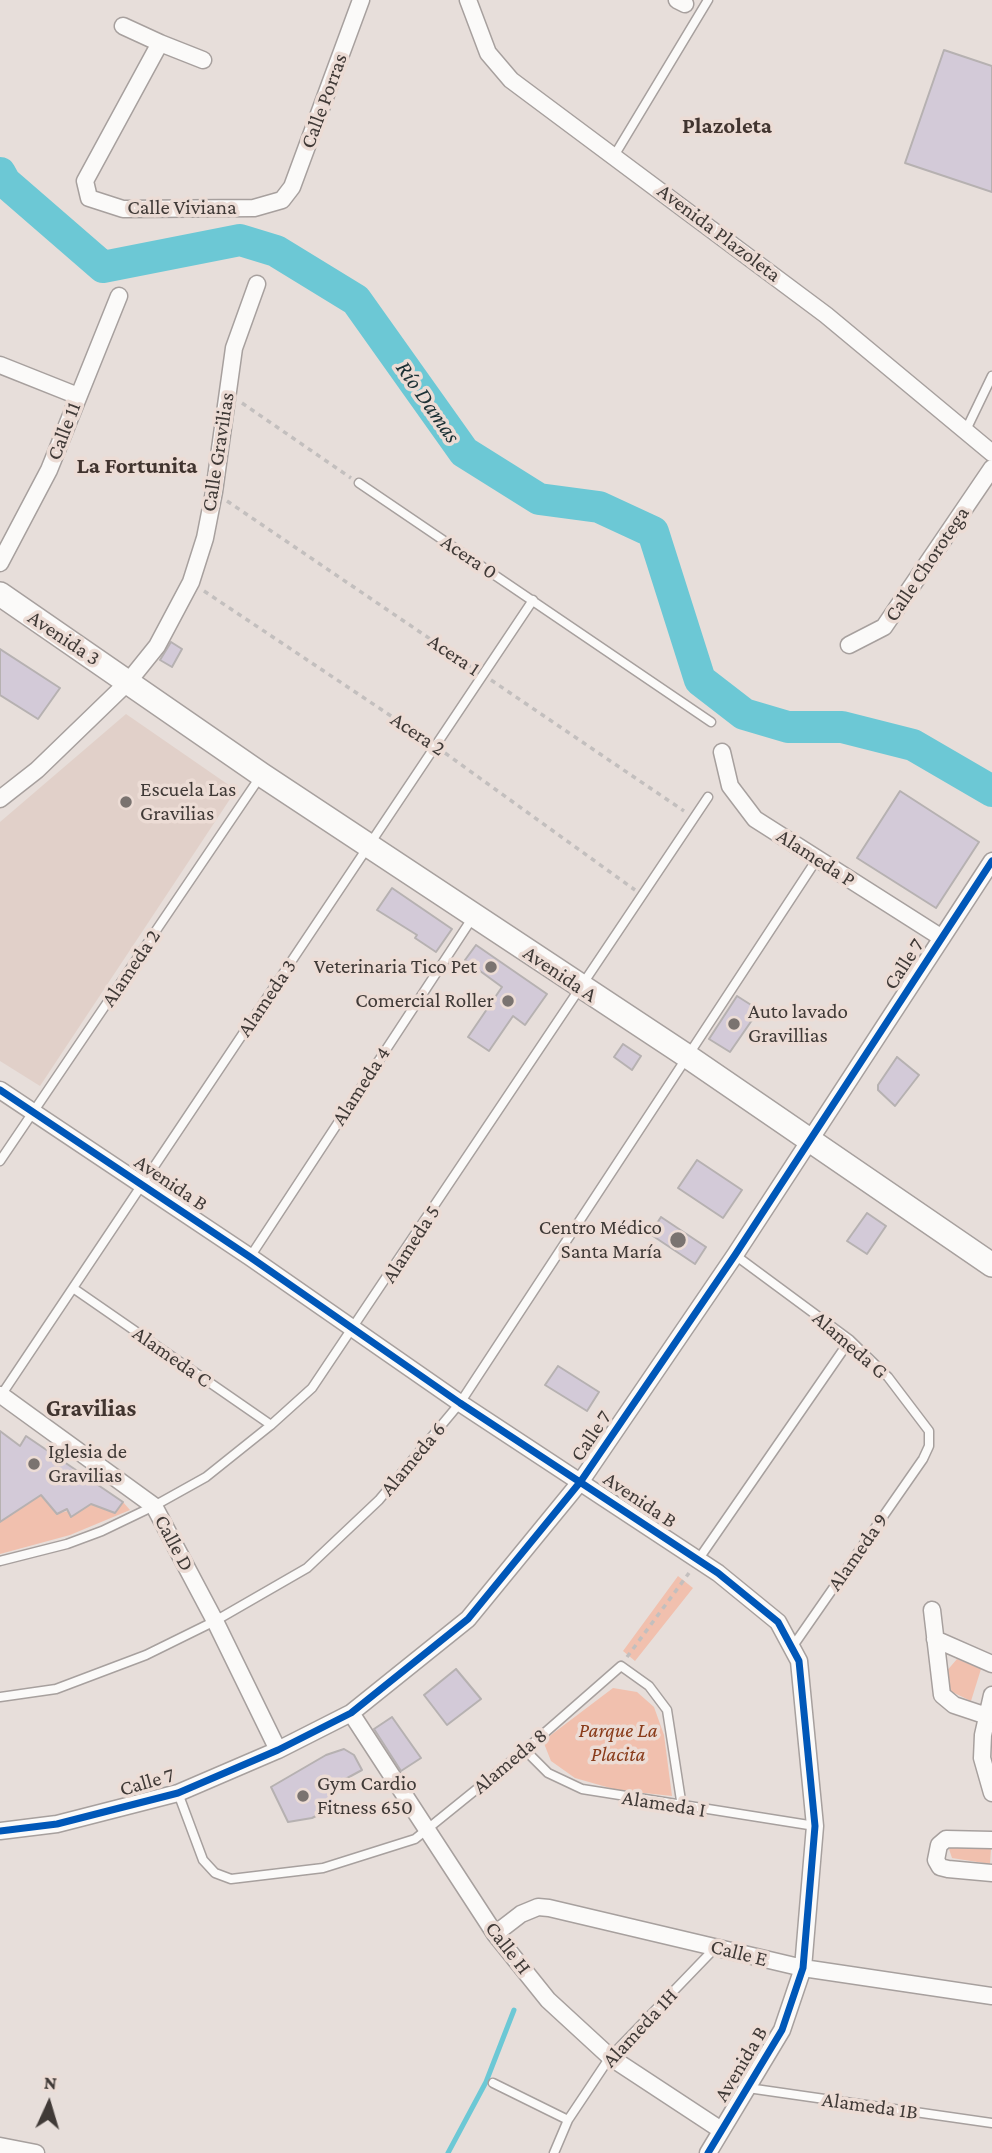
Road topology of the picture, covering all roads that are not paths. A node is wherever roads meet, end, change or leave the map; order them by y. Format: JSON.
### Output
{"nodes":[{"id":1,"x":362,"y":0,"type":"edge"},
{"id":2,"x":468,"y":0,"type":"edge"},
{"id":3,"x":708,"y":0,"type":"edge"},
{"id":4,"x":122,"y":26,"type":"dead end"},
{"id":5,"x":160,"y":43,"type":"junction"},
{"id":6,"x":203,"y":60,"type":"dead end"},
{"id":7,"x":614,"y":156,"type":"junction"},
{"id":8,"x":282,"y":200,"type":"joint"},
{"id":9,"x":257,"y":284,"type":"dead end"},
{"id":10,"x":119,"y":296,"type":"dead end"},
{"id":11,"x":0,"y":365,"type":"edge"},
{"id":12,"x":992,"y":376,"type":"edge"},
{"id":13,"x":78,"y":396,"type":"junction"},
{"id":14,"x":965,"y":432,"type":"junction"},
{"id":15,"x":992,"y":453,"type":"edge"},
{"id":16,"x":992,"y":468,"type":"edge"},
{"id":17,"x":359,"y":483,"type":"road end"},
{"id":18,"x":0,"y":562,"type":"edge"},
{"id":19,"x":0,"y":594,"type":"edge"},
{"id":20,"x":533,"y":600,"type":"junction"},
{"id":21,"x":849,"y":645,"type":"dead end"},
{"id":22,"x":128,"y":682,"type":"junction"},
{"id":23,"x":711,"y":722,"type":"dead end"},
{"id":24,"x":722,"y":752,"type":"dead end"},
{"id":25,"x":262,"y":775,"type":"junction"},
{"id":26,"x":708,"y":797,"type":"dead end"},
{"id":27,"x":0,"y":799,"type":"edge"},
{"id":28,"x":369,"y":846,"type":"junction"},
{"id":29,"x":817,"y":859,"type":"junction"},
{"id":30,"x":992,"y":861,"type":"edge"},
{"id":31,"x":473,"y":916,"type":"junction"},
{"id":32,"x":942,"y":938,"type":"junction"},
{"id":33,"x":579,"y":987,"type":"junction"},
{"id":34,"x":687,"y":1056,"type":"junction"},
{"id":35,"x":0,"y":1090,"type":"edge"},
{"id":36,"x":33,"y":1112,"type":"junction"},
{"id":37,"x":810,"y":1142,"type":"junction"},
{"id":38,"x":0,"y":1161,"type":"edge"},
{"id":39,"x":142,"y":1184,"type":"junction"},
{"id":40,"x":735,"y":1255,"type":"junction"},
{"id":41,"x":250,"y":1257,"type":"junction"},
{"id":42,"x":992,"y":1265,"type":"edge"},
{"id":43,"x":73,"y":1288,"type":"junction"},
{"id":44,"x":354,"y":1329,"type":"junction"},
{"id":45,"x":850,"y":1340,"type":"junction"},
{"id":46,"x":1,"y":1396,"type":"edge"},
{"id":47,"x":460,"y":1403,"type":"junction"},
{"id":48,"x":271,"y":1425,"type":"junction"},
{"id":49,"x":923,"y":1459,"type":"joint"},
{"id":50,"x":581,"y":1481,"type":"junction"},
{"id":51,"x":154,"y":1506,"type":"junction"},
{"id":52,"x":698,"y":1560,"type":"junction"},
{"id":53,"x":0,"y":1561,"type":"edge"},
{"id":54,"x":932,"y":1610,"type":"dead end"},
{"id":55,"x":215,"y":1621,"type":"junction"},
{"id":56,"x":935,"y":1639,"type":"junction"},
{"id":57,"x":793,"y":1646,"type":"junction"},
{"id":58,"x":992,"y":1664,"type":"edge"},
{"id":59,"x":0,"y":1697,"type":"edge"},
{"id":60,"x":992,"y":1697,"type":"edge"},
{"id":61,"x":351,"y":1713,"type":"junction"},
{"id":62,"x":987,"y":1716,"type":"junction"},
{"id":63,"x":278,"y":1750,"type":"junction"},
{"id":64,"x":525,"y":1750,"type":"junction"},
{"id":65,"x":177,"y":1793,"type":"junction"},
{"id":66,"x":992,"y":1793,"type":"edge"},
{"id":67,"x":682,"y":1807,"type":"junction"},
{"id":68,"x":815,"y":1826,"type":"junction"},
{"id":69,"x":0,"y":1831,"type":"edge"},
{"id":70,"x":426,"y":1831,"type":"junction"},
{"id":71,"x":992,"y":1840,"type":"edge"},
{"id":72,"x":992,"y":1873,"type":"edge"},
{"id":73,"x":495,"y":1934,"type":"junction"},
{"id":74,"x":716,"y":1947,"type":"junction"},
{"id":75,"x":803,"y":1968,"type":"junction"},
{"id":76,"x":992,"y":1996,"type":"edge"},
{"id":77,"x":610,"y":2057,"type":"junction"},
{"id":78,"x":493,"y":2083,"type":"dead end"},
{"id":79,"x":748,"y":2088,"type":"junction"},
{"id":80,"x":568,"y":2120,"type":"junction"},
{"id":81,"x":992,"y":2123,"type":"edge"},
{"id":82,"x":721,"y":2130,"type":"junction"},
{"id":83,"x":0,"y":2146,"type":"edge"},
{"id":84,"x":36,"y":2153,"type":"edge"},
{"id":85,"x":554,"y":2153,"type":"edge"},
{"id":86,"x":708,"y":2153,"type":"edge"}],
"edges":[{"from":1,"to":8,"type":"street","name":"Calle Porras"},
{"from":2,"to":7,"type":"street","name":"Avenida Plazoleta"},
{"from":3,"to":7,"type":"lane"},
{"from":4,"to":5,"type":"street"},
{"from":5,"to":6,"type":"street"},
{"from":5,"to":8,"type":"street","name":"Calle Viviana"},
{"from":7,"to":14,"type":"street","name":"Avenida Plazoleta"},
{"from":9,"to":22,"type":"street","name":"Calle Gravilias"},
{"from":10,"to":13,"type":"street","name":"Calle 11"},
{"from":11,"to":13,"type":"street"},
{"from":12,"to":14,"type":"lane"},
{"from":13,"to":18,"type":"street","name":"Calle 11"},
{"from":14,"to":15,"type":"street","name":"Avenida Plazoleta"},
{"from":16,"to":21,"type":"street","name":"Calle Chorotega"},
{"from":17,"to":20,"type":"lane","name":"Acera 0"},
{"from":19,"to":22,"type":"street","name":"Avenida 3"},
{"from":20,"to":23,"type":"lane","name":"Acera 0"},
{"from":20,"to":28,"type":"lane","name":"Alameda 3"},
{"from":22,"to":25,"type":"street","name":"Avenida A"},
{"from":22,"to":27,"type":"street","name":"Calle Gravilias"},
{"from":24,"to":29,"type":"street","name":"Alameda P"},
{"from":25,"to":28,"type":"street","name":"Avenida A"},
{"from":25,"to":36,"type":"lane","name":"Alameda 2"},
{"from":26,"to":33,"type":"lane","name":"Alameda 5"},
{"from":28,"to":31,"type":"street","name":"Avenida A"},
{"from":28,"to":39,"type":"lane","name":"Alameda 3"},
{"from":29,"to":32,"type":"street","name":"Alameda P"},
{"from":29,"to":34,"type":"lane"},
{"from":30,"to":32,"type":"street","name":"Calle 7"},
{"from":31,"to":33,"type":"street","name":"Avenida A"},
{"from":31,"to":41,"type":"lane","name":"Alameda 4"},
{"from":32,"to":37,"type":"street","name":"Calle 7"},
{"from":33,"to":34,"type":"street","name":"Avenida A"},
{"from":33,"to":44,"type":"lane","name":"Alameda 5"},
{"from":34,"to":37,"type":"street","name":"Avenida A"},
{"from":34,"to":47,"type":"lane","name":"Alameda 6"},
{"from":35,"to":36,"type":"street","name":"Avenida B"},
{"from":36,"to":38,"type":"lane","name":"Alameda 2"},
{"from":36,"to":39,"type":"street","name":"Avenida B"},
{"from":37,"to":40,"type":"street","name":"Calle 7"},
{"from":37,"to":42,"type":"street","name":"Avenida A"},
{"from":39,"to":41,"type":"street","name":"Avenida B"},
{"from":39,"to":43,"type":"lane","name":"Alameda 3"},
{"from":40,"to":45,"type":"lane","name":"Alameda G"},
{"from":40,"to":50,"type":"street","name":"Calle 7"},
{"from":41,"to":44,"type":"street","name":"Avenida B"},
{"from":43,"to":46,"type":"lane","name":"Alameda 3"},
{"from":43,"to":48,"type":"lane","name":"Alameda C"},
{"from":44,"to":47,"type":"street","name":"Avenida B"},
{"from":44,"to":48,"type":"lane","name":"Alameda 5"},
{"from":45,"to":49,"type":"lane","name":"Alameda G"},
{"from":45,"to":52,"type":"lane"},
{"from":46,"to":51,"type":"street","name":"Calle D"},
{"from":47,"to":50,"type":"street","name":"Avenida B"},
{"from":47,"to":55,"type":"lane","name":"Alameda 6"},
{"from":48,"to":51,"type":"lane","name":"Alameda 5"},
{"from":49,"to":57,"type":"lane","name":"Alameda 9"},
{"from":50,"to":52,"type":"street","name":"Avenida B"},
{"from":50,"to":61,"type":"street","name":"Calle 7"},
{"from":51,"to":53,"type":"lane","name":"Alameda 5"},
{"from":51,"to":55,"type":"street","name":"Calle D"},
{"from":52,"to":57,"type":"street","name":"Avenida B"},
{"from":54,"to":56,"type":"street"},
{"from":55,"to":59,"type":"lane","name":"Alameda 6"},
{"from":55,"to":63,"type":"street","name":"Calle D"},
{"from":56,"to":58,"type":"street"},
{"from":56,"to":62,"type":"street"},
{"from":57,"to":68,"type":"street","name":"Avenida B"},
{"from":60,"to":62,"type":"street"},
{"from":61,"to":63,"type":"street","name":"Calle 7"},
{"from":61,"to":70,"type":"street","name":"Calle H"},
{"from":62,"to":66,"type":"street"},
{"from":63,"to":65,"type":"street","name":"Calle 7"},
{"from":64,"to":67,"type":"lane","name":"Alameda I"},
{"from":64,"to":67,"type":"lane","name":"Alameda 8"},
{"from":64,"to":70,"type":"lane","name":"Alameda 8"},
{"from":65,"to":69,"type":"street","name":"Calle 7"},
{"from":65,"to":70,"type":"lane","name":"Alameda 8"},
{"from":67,"to":68,"type":"lane","name":"Alameda I"},
{"from":68,"to":75,"type":"street","name":"Avenida B"},
{"from":70,"to":73,"type":"street","name":"Calle H"},
{"from":71,"to":72,"type":"street"},
{"from":73,"to":74,"type":"street","name":"Calle E"},
{"from":73,"to":77,"type":"street","name":"Calle H"},
{"from":74,"to":75,"type":"street","name":"Calle E"},
{"from":74,"to":77,"type":"lane","name":"Alameda 1H"},
{"from":75,"to":76,"type":"street","name":"Calle E"},
{"from":75,"to":79,"type":"street","name":"Avenida B"},
{"from":77,"to":80,"type":"lane","name":"Alameda 1H"},
{"from":77,"to":82,"type":"street","name":"Calle H"},
{"from":78,"to":80,"type":"lane"},
{"from":79,"to":81,"type":"lane","name":"Alameda 1B"},
{"from":79,"to":82,"type":"street","name":"Avenida B"},
{"from":80,"to":85,"type":"lane","name":"Alameda 1H"},
{"from":82,"to":86,"type":"street","name":"Avenida B"},
{"from":83,"to":84,"type":"street"}]}
